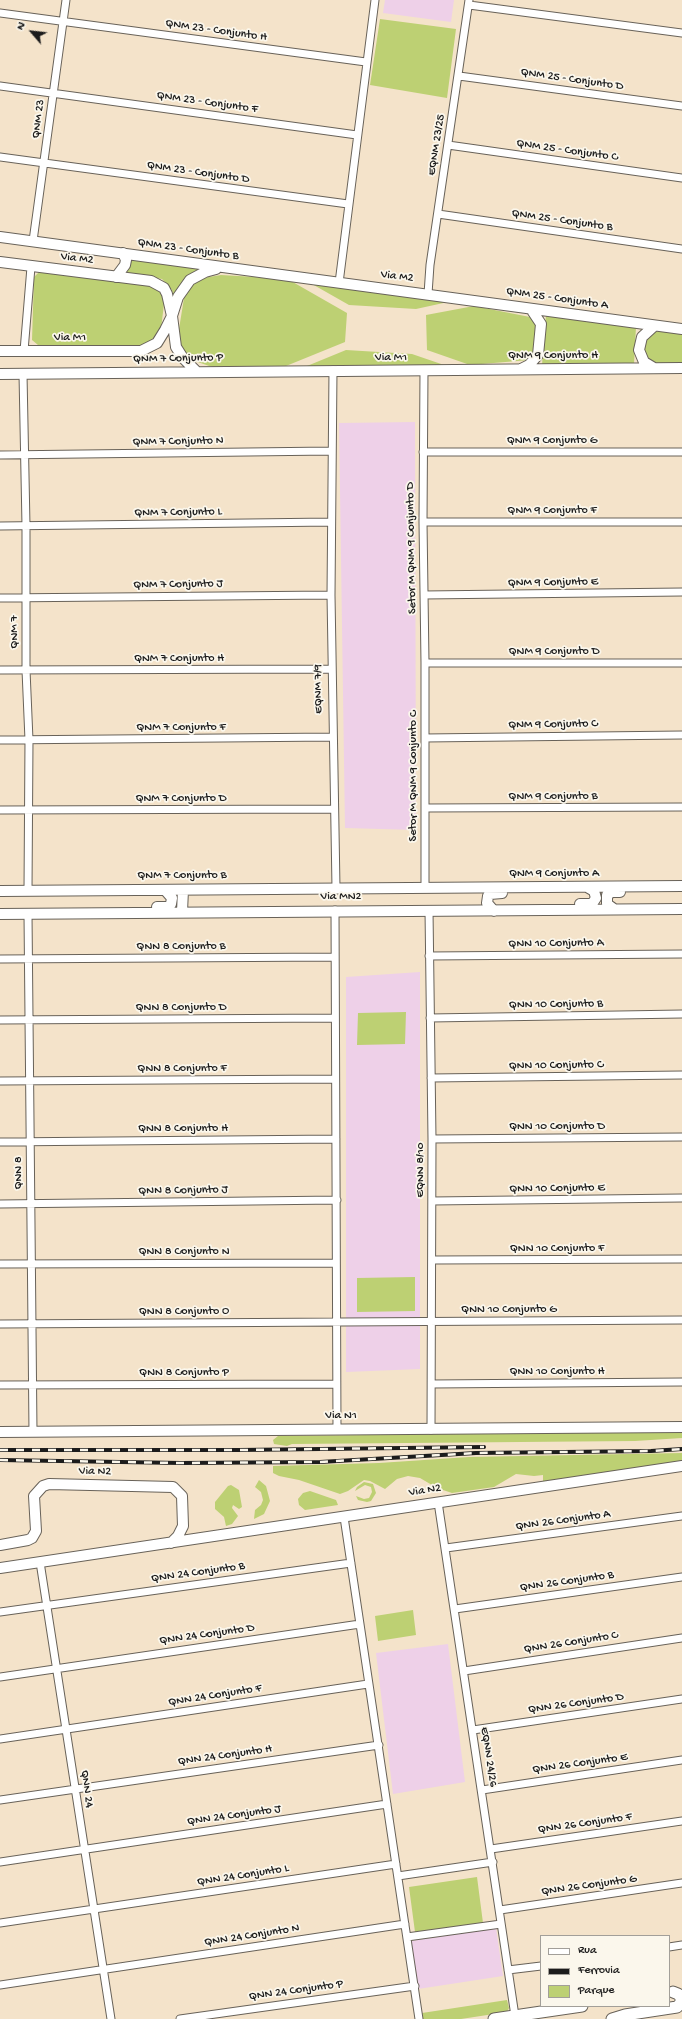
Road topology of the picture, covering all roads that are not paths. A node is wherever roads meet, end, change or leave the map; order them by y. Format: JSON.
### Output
{"nodes":[{"id":1,"x":66,"y":0,"type":"edge"},
{"id":2,"x":375,"y":0,"type":"edge"},
{"id":3,"x":469,"y":2,"type":"edge"},
{"id":4,"x":0,"y":13,"type":"edge"},
{"id":5,"x":63,"y":21,"type":"junction"},
{"id":6,"x":682,"y":33,"type":"edge"},
{"id":7,"x":366,"y":62,"type":"junction"},
{"id":8,"x":459,"y":76,"type":"junction"},
{"id":9,"x":0,"y":86,"type":"edge"},
{"id":10,"x":53,"y":93,"type":"junction"},
{"id":11,"x":682,"y":106,"type":"edge"},
{"id":12,"x":357,"y":135,"type":"junction"},
{"id":13,"x":448,"y":145,"type":"junction"},
{"id":14,"x":0,"y":157,"type":"edge"},
{"id":15,"x":45,"y":163,"type":"junction"},
{"id":16,"x":682,"y":178,"type":"edge"},
{"id":17,"x":348,"y":204,"type":"junction"},
{"id":18,"x":438,"y":214,"type":"junction"},
{"id":19,"x":0,"y":237,"type":"edge"},
{"id":20,"x":33,"y":241,"type":"junction"},
{"id":21,"x":682,"y":249,"type":"edge"},
{"id":22,"x":123,"y":253,"type":"junction"},
{"id":23,"x":0,"y":262,"type":"edge"},
{"id":24,"x":31,"y":267,"type":"junction"},
{"id":25,"x":222,"y":268,"type":"junction"},
{"id":26,"x":116,"y":277,"type":"junction"},
{"id":27,"x":339,"y":283,"type":"junction"},
{"id":28,"x":428,"y":294,"type":"junction"},
{"id":29,"x":531,"y":309,"type":"junction"},
{"id":30,"x":172,"y":316,"type":"junction"},
{"id":31,"x":654,"y":326,"type":"junction"},
{"id":32,"x":682,"y":329,"type":"edge"},
{"id":33,"x":0,"y":351,"type":"edge"},
{"id":34,"x":24,"y":351,"type":"junction"},
{"id":35,"x":682,"y":368,"type":"edge"},
{"id":36,"x":521,"y":369,"type":"junction"},
{"id":37,"x":655,"y":369,"type":"junction"},
{"id":38,"x":333,"y":370,"type":"junction"},
{"id":39,"x":196,"y":371,"type":"junction"},
{"id":40,"x":424,"y":371,"type":"junction"},
{"id":41,"x":0,"y":374,"type":"edge"},
{"id":42,"x":23,"y":374,"type":"junction"},
{"id":43,"x":331,"y":451,"type":"junction"},
{"id":44,"x":423,"y":452,"type":"junction"},
{"id":45,"x":682,"y":452,"type":"edge"},
{"id":46,"x":0,"y":455,"type":"edge"},
{"id":47,"x":25,"y":455,"type":"junction"},
{"id":48,"x":331,"y":522,"type":"junction"},
{"id":49,"x":423,"y":522,"type":"junction"},
{"id":50,"x":682,"y":522,"type":"edge"},
{"id":51,"x":0,"y":526,"type":"edge"},
{"id":52,"x":26,"y":526,"type":"junction"},
{"id":53,"x":682,"y":592,"type":"edge"},
{"id":54,"x":331,"y":595,"type":"junction"},
{"id":55,"x":424,"y":595,"type":"junction"},
{"id":56,"x":0,"y":598,"type":"edge"},
{"id":57,"x":26,"y":598,"type":"junction"},
{"id":58,"x":425,"y":663,"type":"junction"},
{"id":59,"x":682,"y":663,"type":"edge"},
{"id":60,"x":332,"y":669,"type":"junction"},
{"id":61,"x":0,"y":670,"type":"edge"},
{"id":62,"x":26,"y":670,"type":"junction"},
{"id":63,"x":425,"y":694,"type":"joint"},
{"id":64,"x":682,"y":735,"type":"edge"},
{"id":65,"x":333,"y":737,"type":"junction"},
{"id":66,"x":424,"y":738,"type":"junction"},
{"id":67,"x":0,"y":740,"type":"edge"},
{"id":68,"x":29,"y":740,"type":"junction"},
{"id":69,"x":682,"y":807,"type":"edge"},
{"id":70,"x":425,"y":808,"type":"junction"},
{"id":71,"x":334,"y":809,"type":"junction"},
{"id":72,"x":0,"y":810,"type":"edge"},
{"id":73,"x":29,"y":810,"type":"junction"},
{"id":74,"x":522,"y":887,"type":"junction"},
{"id":75,"x":587,"y":887,"type":"junction"},
{"id":76,"x":682,"y":887,"type":"edge"},
{"id":77,"x":336,"y":888,"type":"junction"},
{"id":78,"x":425,"y":888,"type":"junction"},
{"id":79,"x":28,"y":890,"type":"junction"},
{"id":80,"x":165,"y":890,"type":"junction"},
{"id":81,"x":183,"y":890,"type":"junction"},
{"id":82,"x":0,"y":891,"type":"edge"},
{"id":83,"x":614,"y":909,"type":"junction"},
{"id":84,"x":682,"y":909,"type":"edge"},
{"id":85,"x":335,"y":910,"type":"junction"},
{"id":86,"x":429,"y":910,"type":"junction"},
{"id":87,"x":494,"y":910,"type":"junction"},
{"id":88,"x":513,"y":910,"type":"junction"},
{"id":89,"x":182,"y":912,"type":"junction"},
{"id":90,"x":0,"y":914,"type":"edge"},
{"id":91,"x":28,"y":914,"type":"junction"},
{"id":92,"x":75,"y":914,"type":"junction"},
{"id":93,"x":682,"y":954,"type":"edge"},
{"id":94,"x":429,"y":956,"type":"junction"},
{"id":95,"x":334,"y":957,"type":"junction"},
{"id":96,"x":0,"y":959,"type":"edge"},
{"id":97,"x":28,"y":959,"type":"junction"},
{"id":98,"x":682,"y":1014,"type":"edge"},
{"id":99,"x":334,"y":1018,"type":"junction"},
{"id":100,"x":430,"y":1018,"type":"junction"},
{"id":101,"x":0,"y":1020,"type":"edge"},
{"id":102,"x":29,"y":1020,"type":"junction"},
{"id":103,"x":682,"y":1075,"type":"edge"},
{"id":104,"x":431,"y":1078,"type":"junction"},
{"id":105,"x":334,"y":1079,"type":"junction"},
{"id":106,"x":0,"y":1081,"type":"edge"},
{"id":107,"x":29,"y":1081,"type":"junction"},
{"id":108,"x":682,"y":1137,"type":"edge"},
{"id":109,"x":336,"y":1139,"type":"junction"},
{"id":110,"x":432,"y":1139,"type":"junction"},
{"id":111,"x":31,"y":1141,"type":"junction"},
{"id":112,"x":0,"y":1142,"type":"edge"},
{"id":113,"x":682,"y":1198,"type":"edge"},
{"id":114,"x":337,"y":1200,"type":"junction"},
{"id":115,"x":432,"y":1201,"type":"junction"},
{"id":116,"x":0,"y":1204,"type":"edge"},
{"id":117,"x":30,"y":1204,"type":"junction"},
{"id":118,"x":682,"y":1259,"type":"edge"},
{"id":119,"x":433,"y":1260,"type":"junction"},
{"id":120,"x":336,"y":1262,"type":"junction"},
{"id":121,"x":0,"y":1264,"type":"edge"},
{"id":122,"x":31,"y":1264,"type":"junction"},
{"id":123,"x":682,"y":1320,"type":"edge"},
{"id":124,"x":433,"y":1322,"type":"junction"},
{"id":125,"x":337,"y":1323,"type":"junction"},
{"id":126,"x":0,"y":1324,"type":"edge"},
{"id":127,"x":32,"y":1324,"type":"junction"},
{"id":128,"x":682,"y":1382,"type":"edge"},
{"id":129,"x":336,"y":1384,"type":"junction"},
{"id":130,"x":432,"y":1384,"type":"junction"},
{"id":131,"x":0,"y":1385,"type":"edge"},
{"id":132,"x":32,"y":1385,"type":"junction"},
{"id":133,"x":682,"y":1427,"type":"edge"},
{"id":134,"x":337,"y":1429,"type":"junction"},
{"id":135,"x":432,"y":1430,"type":"junction"},
{"id":136,"x":0,"y":1432,"type":"edge"},
{"id":137,"x":33,"y":1432,"type":"junction"},
{"id":138,"x":682,"y":1466,"type":"edge"},
{"id":139,"x":438,"y":1502,"type":"junction"},
{"id":140,"x":682,"y":1516,"type":"edge"},
{"id":141,"x":344,"y":1517,"type":"junction"},
{"id":142,"x":171,"y":1542,"type":"junction"},
{"id":143,"x":0,"y":1544,"type":"edge"},
{"id":144,"x":446,"y":1548,"type":"junction"},
{"id":145,"x":40,"y":1562,"type":"junction"},
{"id":146,"x":351,"y":1563,"type":"junction"},
{"id":147,"x":0,"y":1568,"type":"edge"},
{"id":148,"x":682,"y":1577,"type":"edge"},
{"id":149,"x":47,"y":1604,"type":"junction"},
{"id":150,"x":455,"y":1609,"type":"junction"},
{"id":151,"x":0,"y":1612,"type":"edge"},
{"id":152,"x":360,"y":1624,"type":"junction"},
{"id":153,"x":682,"y":1638,"type":"edge"},
{"id":154,"x":57,"y":1668,"type":"junction"},
{"id":155,"x":464,"y":1671,"type":"junction"},
{"id":156,"x":0,"y":1677,"type":"edge"},
{"id":157,"x":368,"y":1684,"type":"junction"},
{"id":158,"x":682,"y":1699,"type":"edge"},
{"id":159,"x":66,"y":1729,"type":"junction"},
{"id":160,"x":473,"y":1730,"type":"junction"},
{"id":161,"x":0,"y":1739,"type":"edge"},
{"id":162,"x":379,"y":1745,"type":"junction"},
{"id":163,"x":682,"y":1760,"type":"edge"},
{"id":164,"x":75,"y":1789,"type":"junction"},
{"id":165,"x":482,"y":1790,"type":"junction"},
{"id":166,"x":0,"y":1800,"type":"edge"},
{"id":167,"x":388,"y":1804,"type":"junction"},
{"id":168,"x":682,"y":1821,"type":"edge"},
{"id":169,"x":490,"y":1849,"type":"junction"},
{"id":170,"x":84,"y":1850,"type":"junction"},
{"id":171,"x":0,"y":1862,"type":"edge"},
{"id":172,"x":492,"y":1862,"type":"junction"},
{"id":173,"x":396,"y":1864,"type":"junction"},
{"id":174,"x":398,"y":1876,"type":"junction"},
{"id":175,"x":682,"y":1883,"type":"edge"},
{"id":176,"x":93,"y":1910,"type":"junction"},
{"id":177,"x":500,"y":1910,"type":"junction"},
{"id":178,"x":0,"y":1923,"type":"edge"},
{"id":179,"x":405,"y":1924,"type":"junction"},
{"id":180,"x":501,"y":1924,"type":"junction"},
{"id":181,"x":407,"y":1937,"type":"junction"},
{"id":182,"x":682,"y":1945,"type":"edge"},
{"id":183,"x":670,"y":1947,"type":"edge"},
{"id":184,"x":540,"y":1966,"type":"edge"},
{"id":185,"x":102,"y":1970,"type":"junction"},
{"id":186,"x":508,"y":1970,"type":"junction"},
{"id":187,"x":0,"y":1985,"type":"edge"},
{"id":188,"x":414,"y":1986,"type":"junction"},
{"id":189,"x":675,"y":1992,"type":"edge"},
{"id":190,"x":575,"y":2007,"type":"edge"},
{"id":191,"x":682,"y":2012,"type":"edge"},
{"id":192,"x":515,"y":2016,"type":"junction"},
{"id":193,"x":110,"y":2019,"type":"edge"},
{"id":194,"x":180,"y":2019,"type":"edge"},
{"id":195,"x":419,"y":2019,"type":"edge"},
{"id":196,"x":494,"y":2019,"type":"edge"},
{"id":197,"x":612,"y":2019,"type":"edge"},
{"id":198,"x":638,"y":2019,"type":"edge"}],
"edges":[{"from":1,"to":5,"type":"street","name":"QNM 23"},
{"from":2,"to":7,"type":"street"},
{"from":3,"to":6,"type":"street"},
{"from":3,"to":8,"type":"street","name":"EQNM 23/25"},
{"from":4,"to":5,"type":"street","name":"QNM 23 - Conjunto H"},
{"from":5,"to":7,"type":"street","name":"QNM 23 - Conjunto H"},
{"from":5,"to":10,"type":"street","name":"QNM 23"},
{"from":7,"to":12,"type":"street"},
{"from":8,"to":11,"type":"street","name":"QNM 25 - Conjunto D"},
{"from":8,"to":13,"type":"street","name":"EQNM 23/25"},
{"from":9,"to":10,"type":"street","name":"QNM 23 - Conjunto F"},
{"from":10,"to":12,"type":"street","name":"QNM 23 - Conjunto F"},
{"from":10,"to":15,"type":"street","name":"QNM 23"},
{"from":12,"to":17,"type":"street"},
{"from":13,"to":16,"type":"street","name":"QNM 25 - Conjunto C"},
{"from":13,"to":18,"type":"street","name":"EQNM 23/25"},
{"from":14,"to":15,"type":"street","name":"QNM 23 - Conjunto D"},
{"from":15,"to":17,"type":"street","name":"QNM 23 - Conjunto D"},
{"from":15,"to":20,"type":"street","name":"QNM 23"},
{"from":17,"to":27,"type":"street"},
{"from":18,"to":21,"type":"street","name":"QNM 25 - Conjunto B"},
{"from":18,"to":28,"type":"street","name":"EQNM 23/25"},
{"from":19,"to":20,"type":"main road","name":"QNM 23 - Conjunto B"},
{"from":20,"to":22,"type":"main road","name":"QNM 23 - Conjunto B"},
{"from":22,"to":25,"type":"main road","name":"QNM 23 - Conjunto B"},
{"from":22,"to":26,"type":"main road"},
{"from":23,"to":24,"type":"main road","name":"Via M2"},
{"from":24,"to":26,"type":"main road","name":"Via M2"},
{"from":24,"to":34,"type":"street"},
{"from":25,"to":27,"type":"main road","name":"QNM 23 - Conjunto B"},
{"from":25,"to":30,"type":"main road"},
{"from":26,"to":30,"type":"main road","name":"Via M2"},
{"from":27,"to":28,"type":"main road","name":"Via M2"},
{"from":28,"to":29,"type":"main road","name":"QNM 25 - Conjunto A"},
{"from":29,"to":31,"type":"main road","name":"QNM 25 - Conjunto A"},
{"from":29,"to":36,"type":"main road"},
{"from":30,"to":34,"type":"main road","name":"Via M1"},
{"from":30,"to":39,"type":"main road"},
{"from":31,"to":32,"type":"main road","name":"QNM 25 - Conjunto A"},
{"from":31,"to":37,"type":"main road"},
{"from":33,"to":34,"type":"main road","name":"Via M1"},
{"from":35,"to":37,"type":"main road","name":"QNM 9 Conjunto H"},
{"from":36,"to":37,"type":"main road","name":"QNM 9 Conjunto H"},
{"from":36,"to":40,"type":"main road","name":"QNM 9 Conjunto H"},
{"from":38,"to":39,"type":"main road","name":"QNM 7 Conjunto P"},
{"from":38,"to":40,"type":"main road","name":"Via M1"},
{"from":38,"to":43,"type":"street","name":"EQNM 7/9"},
{"from":39,"to":42,"type":"main road","name":"QNM 7 Conjunto P"},
{"from":40,"to":44,"type":"street","name":"Setor M QNM 9 Conjunto D"},
{"from":41,"to":42,"type":"main road","name":"QNM 7 Conjunto P"},
{"from":42,"to":47,"type":"street","name":"QNM 7"},
{"from":43,"to":47,"type":"street","name":"QNM 7 Conjunto N"},
{"from":43,"to":48,"type":"street","name":"EQNM 7/9"},
{"from":44,"to":45,"type":"street","name":"QNM 9 Conjunto G"},
{"from":44,"to":49,"type":"street","name":"Setor M QNM 9 Conjunto D"},
{"from":46,"to":47,"type":"street","name":"QNM 7 Conjunto N"},
{"from":47,"to":52,"type":"street","name":"QNM 7"},
{"from":48,"to":52,"type":"street","name":"QNM 7 Conjunto L"},
{"from":48,"to":54,"type":"street","name":"EQNM 7/9"},
{"from":49,"to":50,"type":"street","name":"QNM 9 Conjunto F"},
{"from":49,"to":55,"type":"street","name":"Setor M QNM 9 Conjunto D"},
{"from":51,"to":52,"type":"street","name":"QNM 7 Conjunto L"},
{"from":52,"to":57,"type":"street","name":"QNM 7"},
{"from":53,"to":55,"type":"street","name":"QNM 9 Conjunto E"},
{"from":54,"to":57,"type":"street","name":"QNM 7 Conjunto J"},
{"from":54,"to":60,"type":"street","name":"EQNM 7/9"},
{"from":55,"to":58,"type":"street","name":"Setor M QNM 9 Conjunto D"},
{"from":56,"to":57,"type":"street","name":"QNM 7 Conjunto J"},
{"from":57,"to":62,"type":"street","name":"QNM 7"},
{"from":58,"to":59,"type":"street","name":"QNM 9 Conjunto D"},
{"from":58,"to":63,"type":"street","name":"Setor M QNM 9 Conjunto D"},
{"from":60,"to":62,"type":"street","name":"QNM 7 Conjunto H"},
{"from":60,"to":65,"type":"street","name":"EQNM 7/9"},
{"from":61,"to":62,"type":"street","name":"QNM 7 Conjunto H"},
{"from":62,"to":68,"type":"street","name":"QNM 7"},
{"from":63,"to":66,"type":"street","name":"Setor M QNM 9 Conjunto C"},
{"from":64,"to":66,"type":"street","name":"QNM 9 Conjunto C"},
{"from":65,"to":68,"type":"street","name":"QNM 7 Conjunto F"},
{"from":65,"to":71,"type":"street","name":"EQNM 7/9"},
{"from":66,"to":70,"type":"street","name":"Setor M QNM 9 Conjunto C"},
{"from":67,"to":68,"type":"street","name":"QNM 7 Conjunto F"},
{"from":68,"to":73,"type":"street","name":"QNM 7"},
{"from":69,"to":70,"type":"street","name":"QNM 9 Conjunto B"},
{"from":70,"to":78,"type":"street","name":"Setor M QNM 9 Conjunto C"},
{"from":71,"to":73,"type":"street","name":"QNM 7 Conjunto D"},
{"from":71,"to":77,"type":"street","name":"EQNM 7/9"},
{"from":72,"to":73,"type":"street","name":"QNM 7 Conjunto D"},
{"from":73,"to":79,"type":"street","name":"QNM 7"},
{"from":74,"to":75,"type":"main road","name":"QNM 9 Conjunto A"},
{"from":74,"to":78,"type":"main road","name":"QNM 9 Conjunto A"},
{"from":74,"to":87,"type":"main road"},
{"from":75,"to":76,"type":"main road","name":"QNM 9 Conjunto A"},
{"from":75,"to":88,"type":"main road"},
{"from":76,"to":83,"type":"main road"},
{"from":77,"to":78,"type":"main road"},
{"from":77,"to":81,"type":"main road","name":"QNM 7 Conjunto B"},
{"from":79,"to":80,"type":"main road","name":"QNM 7 Conjunto B"},
{"from":79,"to":82,"type":"main road","name":"QNM 7 Conjunto B"},
{"from":80,"to":81,"type":"main road","name":"QNM 7 Conjunto B"},
{"from":80,"to":92,"type":"main road"},
{"from":81,"to":89,"type":"main road"},
{"from":83,"to":84,"type":"main road","name":"Via MN2"},
{"from":83,"to":88,"type":"main road","name":"Via MN2"},
{"from":85,"to":86,"type":"main road","name":"Via MN2"},
{"from":85,"to":89,"type":"main road","name":"Via MN2"},
{"from":85,"to":95,"type":"street"},
{"from":86,"to":87,"type":"main road","name":"Via MN2"},
{"from":86,"to":94,"type":"street","name":"EQNN 8/10"},
{"from":87,"to":88,"type":"main road","name":"Via MN2"},
{"from":89,"to":92,"type":"main road","name":"Via MN2"},
{"from":90,"to":91,"type":"main road","name":"Via MN2"},
{"from":91,"to":92,"type":"main road","name":"Via MN2"},
{"from":91,"to":97,"type":"street","name":"QNN 8"},
{"from":93,"to":94,"type":"street","name":"QNN 10 Conjunto A"},
{"from":94,"to":100,"type":"street","name":"EQNN 8/10"},
{"from":95,"to":97,"type":"street","name":"QNN 8 Conjunto B"},
{"from":95,"to":99,"type":"street"},
{"from":96,"to":97,"type":"street","name":"QNN 8 Conjunto B"},
{"from":97,"to":102,"type":"street","name":"QNN 8"},
{"from":98,"to":100,"type":"street","name":"QNN 10 Conjunto B"},
{"from":99,"to":102,"type":"street","name":"QNN 8 Conjunto D"},
{"from":99,"to":105,"type":"street"},
{"from":100,"to":104,"type":"street","name":"EQNN 8/10"},
{"from":101,"to":102,"type":"street","name":"QNN 8 Conjunto D"},
{"from":102,"to":107,"type":"street","name":"QNN 8"},
{"from":103,"to":104,"type":"street","name":"QNN 10 Conjunto C"},
{"from":104,"to":110,"type":"street","name":"EQNN 8/10"},
{"from":105,"to":107,"type":"street","name":"QNN 8 Conjunto F"},
{"from":105,"to":109,"type":"street"},
{"from":106,"to":107,"type":"street","name":"QNN 8 Conjunto F"},
{"from":107,"to":111,"type":"street","name":"QNN 8"},
{"from":108,"to":110,"type":"street","name":"QNN 10 Conjunto D"},
{"from":109,"to":111,"type":"street","name":"QNN 8 Conjunto H"},
{"from":109,"to":114,"type":"street"},
{"from":110,"to":115,"type":"street","name":"EQNN 8/10"},
{"from":111,"to":112,"type":"street","name":"QNN 8 Conjunto H"},
{"from":111,"to":117,"type":"street","name":"QNN 8"},
{"from":113,"to":115,"type":"street","name":"QNN 10 Conjunto E"},
{"from":114,"to":117,"type":"street","name":"QNN 8 Conjunto J"},
{"from":114,"to":120,"type":"street"},
{"from":115,"to":119,"type":"street","name":"EQNN 8/10"},
{"from":116,"to":117,"type":"street","name":"QNN 8 Conjunto J"},
{"from":117,"to":122,"type":"street","name":"QNN 8"},
{"from":118,"to":119,"type":"street","name":"QNN 10 Conjunto F"},
{"from":119,"to":124,"type":"street","name":"EQNN 8/10"},
{"from":120,"to":122,"type":"street","name":"QNN 8 Conjunto N"},
{"from":120,"to":125,"type":"street"},
{"from":121,"to":122,"type":"street","name":"QNN 8 Conjunto N"},
{"from":122,"to":127,"type":"street","name":"QNN 8"},
{"from":123,"to":124,"type":"street","name":"QNN 10 Conjunto G"},
{"from":124,"to":125,"type":"street","name":"QNN 10 Conjunto G"},
{"from":124,"to":130,"type":"street","name":"EQNN 8/10"},
{"from":125,"to":127,"type":"street","name":"QNN 8 Conjunto O"},
{"from":125,"to":129,"type":"street"},
{"from":126,"to":127,"type":"street","name":"QNN 8 Conjunto O"},
{"from":127,"to":132,"type":"street","name":"QNN 8"},
{"from":128,"to":130,"type":"street","name":"QNN 10 Conjunto H"},
{"from":129,"to":132,"type":"street","name":"QNN 8 Conjunto P"},
{"from":129,"to":134,"type":"street"},
{"from":130,"to":135,"type":"street","name":"EQNN 8/10"},
{"from":131,"to":132,"type":"street"},
{"from":132,"to":137,"type":"street","name":"QNN 8"},
{"from":133,"to":135,"type":"main road","name":"Via N1"},
{"from":134,"to":135,"type":"main road","name":"Via N1"},
{"from":134,"to":137,"type":"main road","name":"Via N1"},
{"from":136,"to":137,"type":"main road","name":"Via N1"},
{"from":138,"to":139,"type":"main road","name":"Via N2"},
{"from":139,"to":141,"type":"main road","name":"Via N2"},
{"from":139,"to":144,"type":"street","name":"EQNN 24/26"},
{"from":140,"to":144,"type":"street","name":"QNN 26 Conjunto A"},
{"from":141,"to":142,"type":"main road","name":"Via N2"},
{"from":141,"to":146,"type":"street"},
{"from":142,"to":143,"type":"main road","name":"Via N2"},
{"from":142,"to":145,"type":"main road","name":"Via N2"},
{"from":144,"to":150,"type":"street","name":"EQNN 24/26"},
{"from":145,"to":147,"type":"main road","name":"Via N2"},
{"from":145,"to":149,"type":"street","name":"QNN 24"},
{"from":146,"to":149,"type":"street","name":"QNN 24 Conjunto B"},
{"from":146,"to":152,"type":"street"},
{"from":148,"to":150,"type":"street","name":"QNN 26 Conjunto B"},
{"from":149,"to":151,"type":"street","name":"QNN 24 Conjunto B"},
{"from":149,"to":154,"type":"street","name":"QNN 24"},
{"from":150,"to":155,"type":"street","name":"EQNN 24/26"},
{"from":152,"to":154,"type":"street","name":"QNN 24 Conjunto D"},
{"from":152,"to":157,"type":"street"},
{"from":153,"to":155,"type":"street","name":"QNN 26 Conjunto C"},
{"from":154,"to":156,"type":"street","name":"QNN 24 Conjunto D"},
{"from":154,"to":159,"type":"street","name":"QNN 24"},
{"from":155,"to":160,"type":"street","name":"EQNN 24/26"},
{"from":157,"to":159,"type":"street","name":"QNN 24 Conjunto F"},
{"from":157,"to":162,"type":"street"},
{"from":158,"to":160,"type":"street","name":"QNN 26 Conjunto D"},
{"from":159,"to":161,"type":"street","name":"QNN 24 Conjunto F"},
{"from":159,"to":164,"type":"street","name":"QNN 24"},
{"from":160,"to":165,"type":"street","name":"EQNN 24/26"},
{"from":162,"to":164,"type":"street","name":"QNN 24 Conjunto H"},
{"from":162,"to":167,"type":"street"},
{"from":163,"to":165,"type":"street","name":"QNN 26 Conjunto E"},
{"from":164,"to":166,"type":"street","name":"QNN 24 Conjunto H"},
{"from":164,"to":170,"type":"street","name":"QNN 24"},
{"from":165,"to":169,"type":"street","name":"EQNN 24/26"},
{"from":167,"to":170,"type":"street","name":"QNN 24 Conjunto J"},
{"from":167,"to":173,"type":"street"},
{"from":168,"to":169,"type":"street","name":"QNN 26 Conjunto F"},
{"from":169,"to":172,"type":"street","name":"EQNN 24/26"},
{"from":170,"to":171,"type":"street","name":"QNN 24 Conjunto J"},
{"from":170,"to":176,"type":"street","name":"QNN 24"},
{"from":172,"to":174,"type":"street"},
{"from":172,"to":177,"type":"street","name":"EQNN 24/26"},
{"from":173,"to":174,"type":"street"},
{"from":173,"to":176,"type":"street","name":"QNN 24 Conjunto L"},
{"from":174,"to":179,"type":"street"},
{"from":175,"to":177,"type":"street","name":"QNN 26 Conjunto G"},
{"from":176,"to":178,"type":"street","name":"QNN 24 Conjunto L"},
{"from":176,"to":185,"type":"street","name":"QNN 24"},
{"from":177,"to":180,"type":"street","name":"EQNN 24/26"},
{"from":179,"to":181,"type":"street"},
{"from":179,"to":185,"type":"street","name":"QNN 24 Conjunto N"},
{"from":180,"to":181,"type":"street"},
{"from":180,"to":186,"type":"street","name":"EQNN 24/26"},
{"from":181,"to":188,"type":"street"},
{"from":182,"to":183,"type":"street"},
{"from":184,"to":186,"type":"street"},
{"from":185,"to":187,"type":"street","name":"QNN 24 Conjunto N"},
{"from":185,"to":193,"type":"street","name":"QNN 24"},
{"from":186,"to":192,"type":"street","name":"EQNN 24/26"},
{"from":188,"to":194,"type":"street","name":"QNN 24 Conjunto P"},
{"from":188,"to":195,"type":"street"},
{"from":189,"to":197,"type":"main road"},
{"from":190,"to":192,"type":"main road"},
{"from":191,"to":198,"type":"main road"},
{"from":192,"to":196,"type":"main road"}]}
